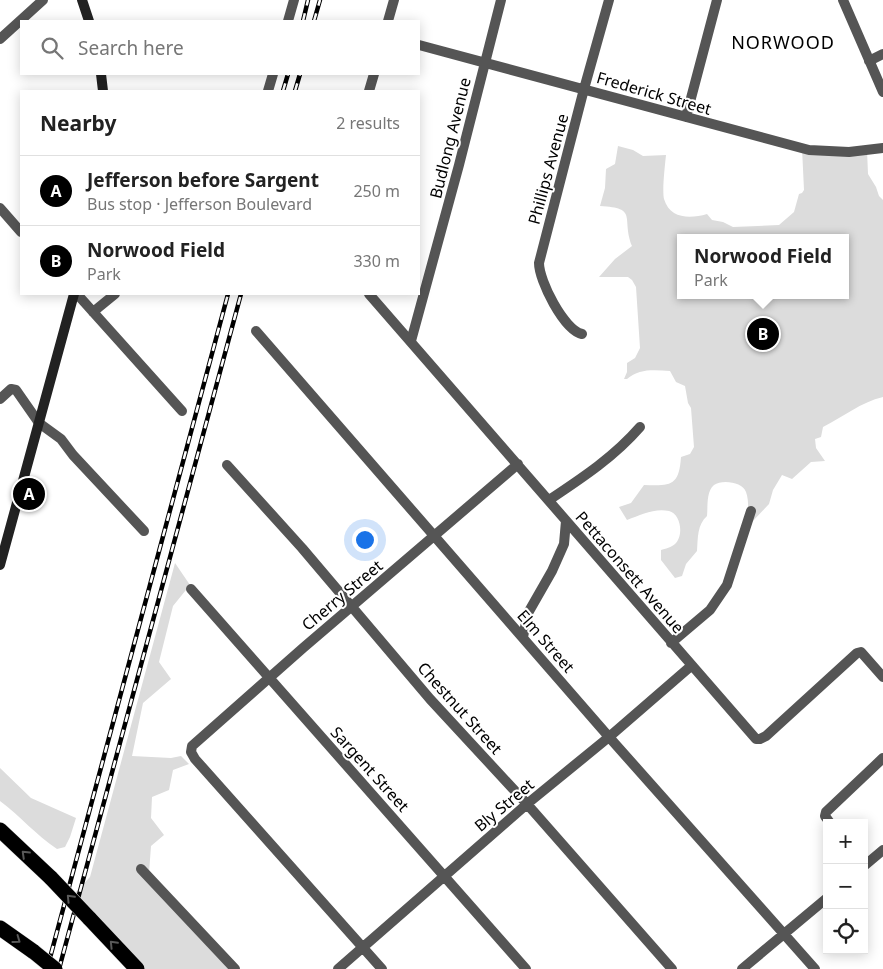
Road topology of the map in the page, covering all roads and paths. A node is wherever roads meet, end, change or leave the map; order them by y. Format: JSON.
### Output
{"nodes":[{"id":1,"x":43,"y":0,"type":"edge"},
{"id":2,"x":82,"y":0,"type":"edge"},
{"id":3,"x":294,"y":0,"type":"edge"},
{"id":4,"x":394,"y":0,"type":"edge"},
{"id":5,"x":501,"y":0,"type":"edge"},
{"id":6,"x":609,"y":0,"type":"edge"},
{"id":7,"x":717,"y":0,"type":"edge"},
{"id":8,"x":843,"y":0,"type":"edge"},
{"id":9,"x":21,"y":20,"type":"edge"},
{"id":10,"x":89,"y":20,"type":"edge"},
{"id":11,"x":288,"y":20,"type":"edge"},
{"id":12,"x":388,"y":20,"type":"edge"},
{"id":13,"x":20,"y":21,"type":"edge"},
{"id":14,"x":0,"y":39,"type":"edge"},
{"id":15,"x":420,"y":45,"type":"edge"},
{"id":16,"x":883,"y":54,"type":"edge"},
{"id":17,"x":869,"y":61,"type":"junction"},
{"id":18,"x":484,"y":63,"type":"junction"},
{"id":19,"x":101,"y":75,"type":"edge"},
{"id":20,"x":273,"y":75,"type":"edge"},
{"id":21,"x":374,"y":75,"type":"edge"},
{"id":22,"x":584,"y":89,"type":"junction"},
{"id":23,"x":103,"y":90,"type":"edge"},
{"id":24,"x":268,"y":90,"type":"edge"},
{"id":25,"x":369,"y":90,"type":"edge"},
{"id":26,"x":883,"y":92,"type":"edge"},
{"id":27,"x":686,"y":117,"type":"junction"},
{"id":28,"x":883,"y":148,"type":"edge"},
{"id":29,"x":0,"y":208,"type":"edge"},
{"id":30,"x":20,"y":231,"type":"edge"},
{"id":31,"x":76,"y":295,"type":"edge"},
{"id":32,"x":77,"y":295,"type":"edge"},
{"id":33,"x":114,"y":295,"type":"edge"},
{"id":34,"x":370,"y":295,"type":"edge"},
{"id":35,"x":93,"y":312,"type":"junction"},
{"id":36,"x":256,"y":331,"type":"dead end"},
{"id":37,"x":582,"y":334,"type":"dead end"},
{"id":38,"x":411,"y":342,"type":"junction"},
{"id":39,"x":0,"y":399,"type":"edge"},
{"id":40,"x":182,"y":411,"type":"dead end"},
{"id":41,"x":39,"y":423,"type":"junction"},
{"id":42,"x":640,"y":427,"type":"dead end"},
{"id":43,"x":518,"y":464,"type":"junction"},
{"id":44,"x":227,"y":466,"type":"dead end"},
{"id":45,"x":549,"y":500,"type":"junction"},
{"id":46,"x":751,"y":511,"type":"dead end"},
{"id":47,"x":566,"y":521,"type":"junction"},
{"id":48,"x":144,"y":531,"type":"dead end"},
{"id":49,"x":435,"y":535,"type":"junction"},
{"id":50,"x":3,"y":539,"type":"edge"},
{"id":51,"x":0,"y":565,"type":"edge"},
{"id":52,"x":191,"y":589,"type":"dead end"},
{"id":53,"x":352,"y":607,"type":"junction"},
{"id":54,"x":523,"y":637,"type":"junction"},
{"id":55,"x":671,"y":643,"type":"junction"},
{"id":56,"x":691,"y":666,"type":"junction"},
{"id":57,"x":883,"y":678,"type":"edge"},
{"id":58,"x":269,"y":679,"type":"junction"},
{"id":59,"x":609,"y":737,"type":"junction"},
{"id":60,"x":883,"y":758,"type":"edge"},
{"id":61,"x":526,"y":804,"type":"junction"},
{"id":62,"x":827,"y":819,"type":"edge"},
{"id":63,"x":0,"y":830,"type":"edge"},
{"id":64,"x":883,"y":850,"type":"edge"},
{"id":65,"x":866,"y":864,"type":"edge"},
{"id":66,"x":141,"y":869,"type":"dead end"},
{"id":67,"x":444,"y":875,"type":"junction"},
{"id":68,"x":823,"y":901,"type":"edge"},
{"id":69,"x":0,"y":928,"type":"edge"},
{"id":70,"x":783,"y":934,"type":"junction"},
{"id":71,"x":363,"y":947,"type":"junction"},
{"id":72,"x":55,"y":969,"type":"edge"},
{"id":73,"x":137,"y":969,"type":"edge"},
{"id":74,"x":235,"y":969,"type":"edge"},
{"id":75,"x":338,"y":969,"type":"edge"},
{"id":76,"x":382,"y":969,"type":"edge"},
{"id":77,"x":526,"y":969,"type":"edge"},
{"id":78,"x":672,"y":969,"type":"edge"},
{"id":79,"x":742,"y":969,"type":"edge"},
{"id":80,"x":815,"y":969,"type":"edge"}],
"edges":[{"from":1,"to":9,"type":"street"},
{"from":2,"to":10,"type":"main road"},
{"from":3,"to":11,"type":"street"},
{"from":4,"to":12,"type":"street"},
{"from":5,"to":18,"type":"street","name":"Budlong Avenue"},
{"from":6,"to":22,"type":"street","name":"Phillips Avenue"},
{"from":7,"to":27,"type":"street"},
{"from":8,"to":17,"type":"street"},
{"from":13,"to":14,"type":"street"},
{"from":15,"to":18,"type":"street","name":"Frederick Street"},
{"from":16,"to":17,"type":"street"},
{"from":17,"to":26,"type":"street"},
{"from":18,"to":22,"type":"street","name":"Frederick Street"},
{"from":18,"to":38,"type":"street","name":"Budlong Avenue"},
{"from":19,"to":23,"type":"main road"},
{"from":20,"to":24,"type":"street"},
{"from":21,"to":25,"type":"street"},
{"from":22,"to":27,"type":"street","name":"Frederick Street"},
{"from":22,"to":37,"type":"street","name":"Phillips Avenue"},
{"from":27,"to":28,"type":"street","name":"Frederick Street"},
{"from":29,"to":30,"type":"street"},
{"from":31,"to":41,"type":"main road"},
{"from":32,"to":35,"type":"street"},
{"from":33,"to":35,"type":"street"},
{"from":34,"to":38,"type":"street","name":"Pettaconsett Avenue"},
{"from":35,"to":40,"type":"street"},
{"from":36,"to":49,"type":"street","name":"Elm Street"},
{"from":38,"to":43,"type":"street","name":"Pettaconsett Avenue"},
{"from":39,"to":41,"type":"street"},
{"from":41,"to":48,"type":"street"},
{"from":41,"to":50,"type":"main road"},
{"from":42,"to":45,"type":"street"},
{"from":43,"to":45,"type":"street","name":"Pettaconsett Avenue"},
{"from":43,"to":49,"type":"street","name":"Cherry Street"},
{"from":44,"to":53,"type":"street","name":"Chestnut Street"},
{"from":45,"to":47,"type":"street","name":"Pettaconsett Avenue"},
{"from":46,"to":55,"type":"street"},
{"from":47,"to":54,"type":"street"},
{"from":47,"to":55,"type":"street","name":"Pettaconsett Avenue"},
{"from":49,"to":53,"type":"street","name":"Cherry Street"},
{"from":49,"to":54,"type":"street","name":"Elm Street"},
{"from":50,"to":51,"type":"main road"},
{"from":52,"to":58,"type":"street","name":"Sargent Street"},
{"from":53,"to":58,"type":"street","name":"Cherry Street"},
{"from":53,"to":61,"type":"street","name":"Chestnut Street"},
{"from":54,"to":59,"type":"street","name":"Elm Street"},
{"from":55,"to":56,"type":"street","name":"Pettaconsett Avenue"},
{"from":56,"to":57,"type":"street","name":"Pettaconsett Avenue"},
{"from":56,"to":59,"type":"street","name":"Bly Street"},
{"from":58,"to":67,"type":"street","name":"Sargent Street"},
{"from":58,"to":71,"type":"street","name":"Cherry Street"},
{"from":59,"to":61,"type":"street","name":"Bly Street"},
{"from":59,"to":70,"type":"street","name":"Elm Street"},
{"from":60,"to":62,"type":"street"},
{"from":61,"to":67,"type":"street","name":"Bly Street"},
{"from":61,"to":78,"type":"street","name":"Chestnut Street"},
{"from":73,"to":63,"type":"highway","one_way":true,"bridge":true},
{"from":64,"to":65,"type":"street"},
{"from":66,"to":74,"type":"street"},
{"from":67,"to":71,"type":"street","name":"Bly Street"},
{"from":67,"to":77,"type":"street","name":"Sargent Street"},
{"from":68,"to":70,"type":"street"},
{"from":69,"to":72,"type":"highway","one_way":true,"bridge":true},
{"from":70,"to":79,"type":"street"},
{"from":70,"to":80,"type":"street","name":"Elm Street"},
{"from":71,"to":75,"type":"street","name":"Bly Street"},
{"from":71,"to":76,"type":"street"}]}
